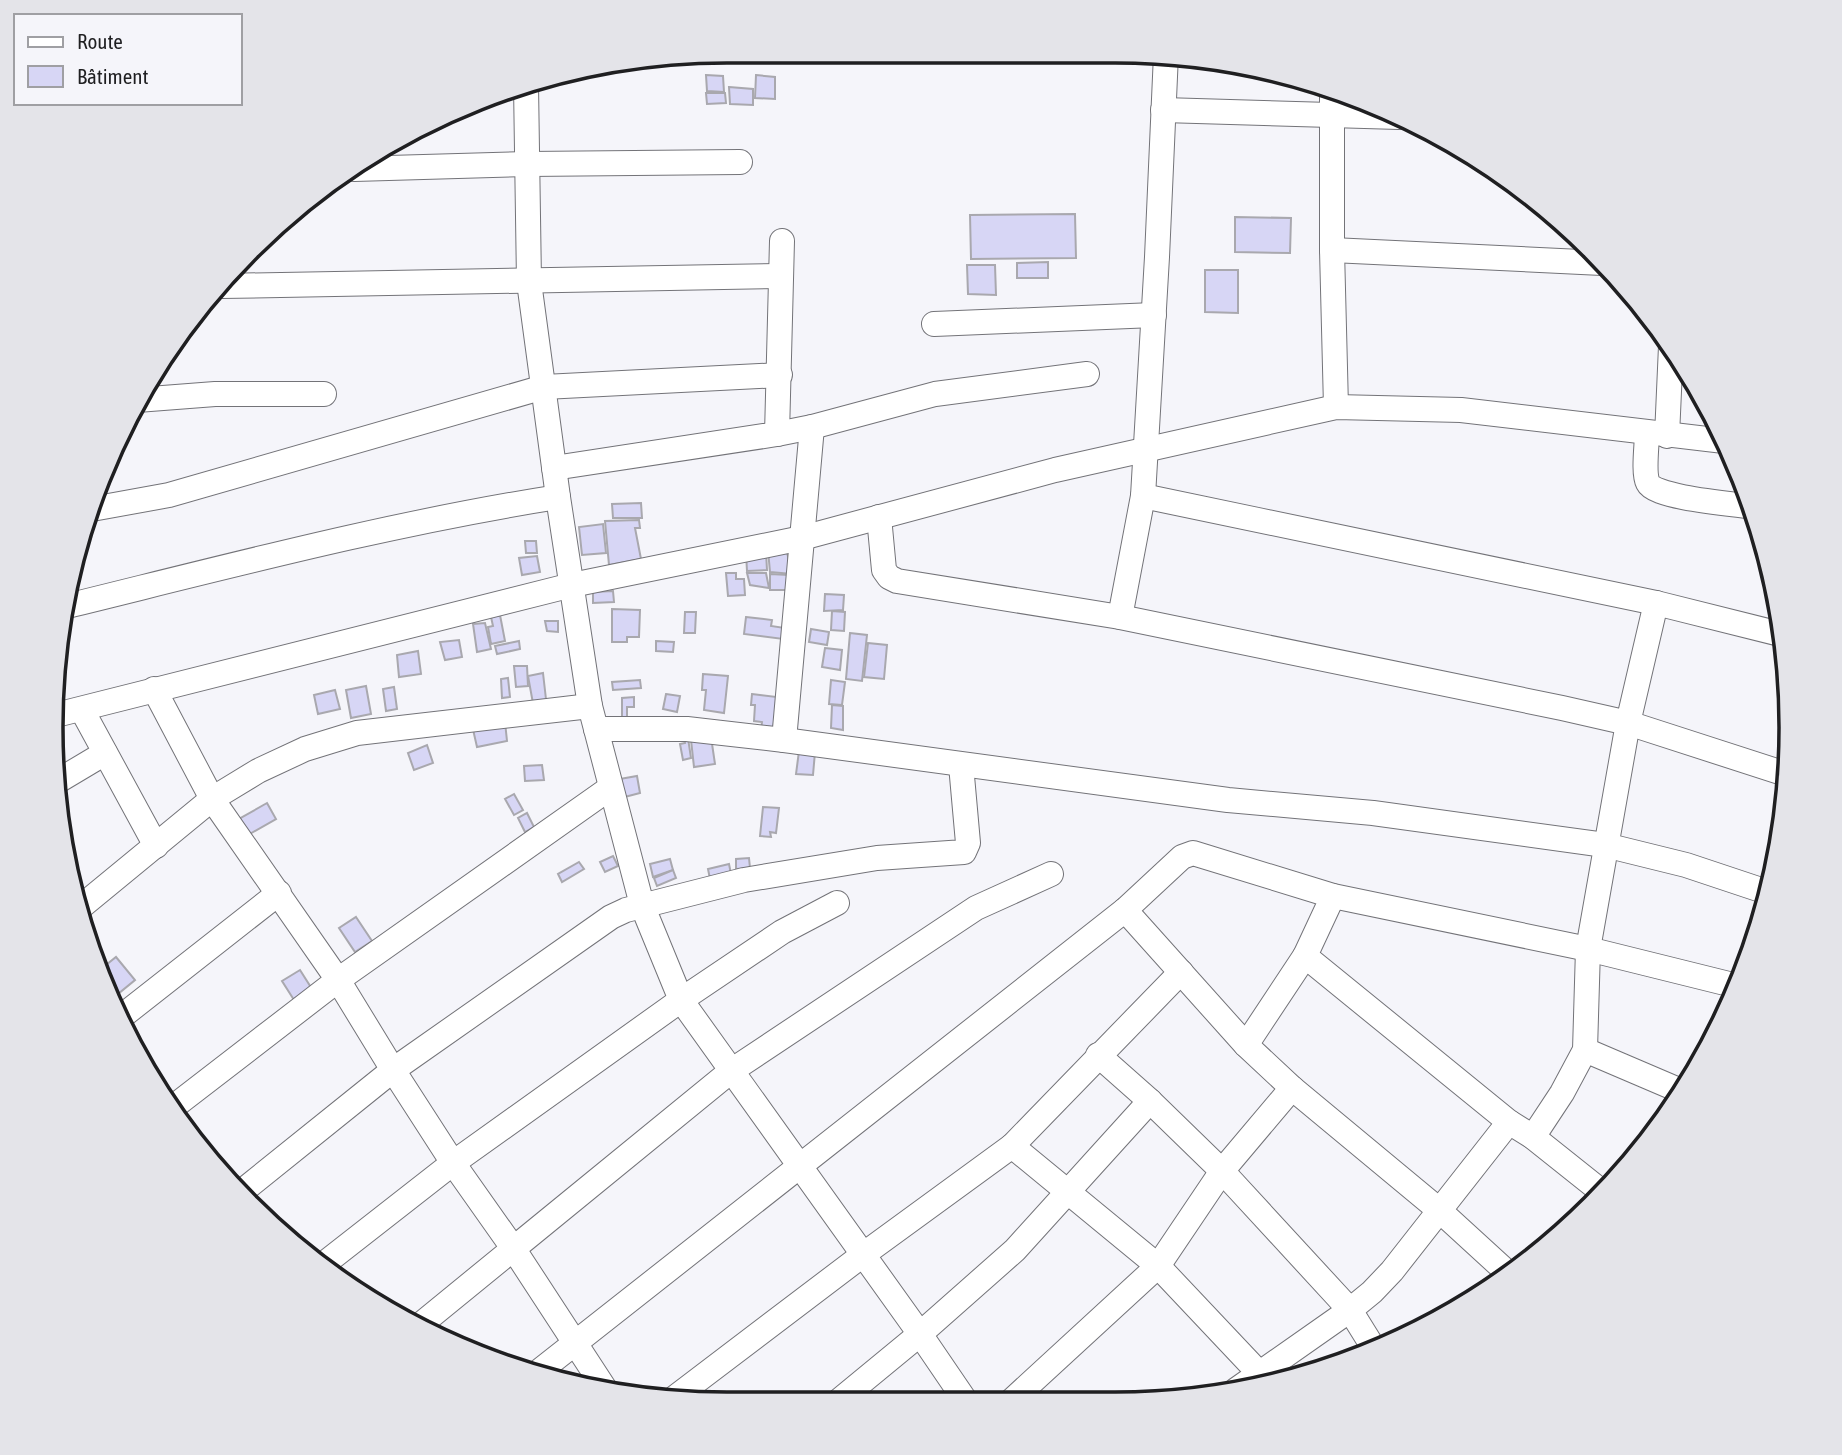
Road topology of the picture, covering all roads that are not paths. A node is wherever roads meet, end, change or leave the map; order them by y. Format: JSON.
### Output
{"nodes":[{"id":1,"x":1165,"y":65,"type":"edge"},
{"id":2,"x":526,"y":95,"type":"edge"},
{"id":3,"x":1332,"y":99,"type":"edge"},
{"id":4,"x":1163,"y":110,"type":"junction"},
{"id":5,"x":1331,"y":115,"type":"junction"},
{"id":6,"x":1374,"y":116,"type":"edge"},
{"id":7,"x":740,"y":162,"type":"dead end"},
{"id":8,"x":528,"y":164,"type":"junction"},
{"id":9,"x":368,"y":169,"type":"edge"},
{"id":10,"x":782,"y":241,"type":"dead end"},
{"id":11,"x":1332,"y":250,"type":"junction"},
{"id":12,"x":1587,"y":261,"type":"edge"},
{"id":13,"x":781,"y":276,"type":"junction"},
{"id":14,"x":529,"y":282,"type":"junction"},
{"id":15,"x":231,"y":286,"type":"edge"},
{"id":16,"x":1154,"y":314,"type":"junction"},
{"id":17,"x":934,"y":324,"type":"dead end"},
{"id":18,"x":1669,"y":361,"type":"edge"},
{"id":19,"x":1087,"y":374,"type":"dead end"},
{"id":20,"x":780,"y":375,"type":"junction"},
{"id":21,"x":544,"y":387,"type":"junction"},
{"id":22,"x":324,"y":394,"type":"dead end"},
{"id":23,"x":150,"y":399,"type":"edge"},
{"id":24,"x":1336,"y":407,"type":"junction"},
{"id":25,"x":812,"y":427,"type":"junction"},
{"id":26,"x":778,"y":434,"type":"junction"},
{"id":27,"x":1657,"y":435,"type":"junction"},
{"id":28,"x":1713,"y":440,"type":"edge"},
{"id":29,"x":1145,"y":450,"type":"junction"},
{"id":30,"x":554,"y":468,"type":"junction"},
{"id":31,"x":1143,"y":496,"type":"junction"},
{"id":32,"x":558,"y":497,"type":"junction"},
{"id":33,"x":1740,"y":505,"type":"edge"},
{"id":34,"x":101,"y":507,"type":"edge"},
{"id":35,"x":879,"y":517,"type":"junction"},
{"id":36,"x":802,"y":538,"type":"junction"},
{"id":37,"x":572,"y":585,"type":"junction"},
{"id":38,"x":1656,"y":603,"type":"junction"},
{"id":39,"x":75,"y":604,"type":"edge"},
{"id":40,"x":1120,"y":617,"type":"junction"},
{"id":41,"x":1772,"y":632,"type":"edge"},
{"id":42,"x":154,"y":689,"type":"junction"},
{"id":43,"x":82,"y":709,"type":"junction"},
{"id":44,"x":63,"y":713,"type":"edge"},
{"id":45,"x":593,"y":717,"type":"junction"},
{"id":46,"x":1628,"y":723,"type":"junction"},
{"id":47,"x":784,"y":740,"type":"junction"},
{"id":48,"x":105,"y":753,"type":"junction"},
{"id":49,"x":961,"y":765,"type":"junction"},
{"id":50,"x":1778,"y":771,"type":"edge"},
{"id":51,"x":65,"y":777,"type":"edge"},
{"id":52,"x":610,"y":788,"type":"junction"},
{"id":53,"x":212,"y":799,"type":"junction"},
{"id":54,"x":1605,"y":845,"type":"junction"},
{"id":55,"x":156,"y":846,"type":"junction"},
{"id":56,"x":1051,"y":874,"type":"dead end"},
{"id":57,"x":1758,"y":889,"type":"edge"},
{"id":58,"x":279,"y":893,"type":"junction"},
{"id":59,"x":1333,"y":896,"type":"junction"},
{"id":60,"x":87,"y":902,"type":"edge"},
{"id":61,"x":837,"y":903,"type":"dead end"},
{"id":62,"x":642,"y":905,"type":"junction"},
{"id":63,"x":1125,"y":911,"type":"junction"},
{"id":64,"x":1588,"y":949,"type":"junction"},
{"id":65,"x":1305,"y":957,"type":"junction"},
{"id":66,"x":1181,"y":971,"type":"junction"},
{"id":67,"x":338,"y":980,"type":"junction"},
{"id":68,"x":1727,"y":984,"type":"edge"},
{"id":69,"x":681,"y":1000,"type":"junction"},
{"id":70,"x":128,"y":1012,"type":"edge"},
{"id":71,"x":1246,"y":1045,"type":"junction"},
{"id":72,"x":1585,"y":1050,"type":"junction"},
{"id":73,"x":1098,"y":1055,"type":"junction"},
{"id":74,"x":393,"y":1070,"type":"junction"},
{"id":75,"x":731,"y":1071,"type":"junction"},
{"id":76,"x":1292,"y":1088,"type":"junction"},
{"id":77,"x":1673,"y":1088,"type":"edge"},
{"id":78,"x":1150,"y":1101,"type":"junction"},
{"id":79,"x":179,"y":1103,"type":"edge"},
{"id":80,"x":1509,"y":1122,"type":"junction"},
{"id":81,"x":1533,"y":1137,"type":"junction"},
{"id":82,"x":1012,"y":1146,"type":"junction"},
{"id":83,"x":453,"y":1163,"type":"junction"},
{"id":84,"x":801,"y":1167,"type":"junction"},
{"id":85,"x":1223,"y":1171,"type":"junction"},
{"id":86,"x":1595,"y":1186,"type":"edge"},
{"id":87,"x":248,"y":1187,"type":"edge"},
{"id":88,"x":1068,"y":1192,"type":"junction"},
{"id":89,"x":1439,"y":1210,"type":"junction"},
{"id":90,"x":513,"y":1248,"type":"junction"},
{"id":91,"x":864,"y":1254,"type":"junction"},
{"id":92,"x":329,"y":1260,"type":"edge"},
{"id":93,"x":1158,"y":1265,"type":"junction"},
{"id":94,"x":1502,"y":1267,"type":"edge"},
{"id":95,"x":1350,"y":1310,"type":"junction"},
{"id":96,"x":427,"y":1319,"type":"edge"},
{"id":97,"x":920,"y":1334,"type":"junction"},
{"id":98,"x":1370,"y":1340,"type":"edge"},
{"id":99,"x":575,"y":1344,"type":"junction"},
{"id":100,"x":547,"y":1366,"type":"edge"},
{"id":101,"x":1272,"y":1372,"type":"edge"},
{"id":102,"x":1260,"y":1375,"type":"edge"},
{"id":103,"x":598,"y":1379,"type":"edge"},
{"id":104,"x":684,"y":1391,"type":"edge"},
{"id":105,"x":850,"y":1392,"type":"edge"},
{"id":106,"x":959,"y":1392,"type":"edge"},
{"id":107,"x":1021,"y":1392,"type":"edge"}],
"edges":[{"from":1,"to":4,"type":"street"},
{"from":2,"to":8,"type":"street"},
{"from":3,"to":5,"type":"street"},
{"from":4,"to":5,"type":"street"},
{"from":4,"to":16,"type":"street"},
{"from":5,"to":6,"type":"street"},
{"from":5,"to":11,"type":"street"},
{"from":7,"to":8,"type":"street"},
{"from":8,"to":9,"type":"street"},
{"from":8,"to":14,"type":"street"},
{"from":10,"to":13,"type":"street"},
{"from":11,"to":12,"type":"street"},
{"from":11,"to":24,"type":"street"},
{"from":13,"to":14,"type":"street"},
{"from":13,"to":20,"type":"street"},
{"from":14,"to":15,"type":"street"},
{"from":14,"to":21,"type":"street"},
{"from":16,"to":17,"type":"street"},
{"from":16,"to":29,"type":"street"},
{"from":18,"to":27,"type":"street"},
{"from":19,"to":25,"type":"street"},
{"from":20,"to":21,"type":"street"},
{"from":20,"to":26,"type":"street"},
{"from":21,"to":30,"type":"street"},
{"from":21,"to":34,"type":"street"},
{"from":22,"to":23,"type":"street"},
{"from":24,"to":27,"type":"street"},
{"from":24,"to":29,"type":"street"},
{"from":25,"to":26,"type":"street"},
{"from":25,"to":36,"type":"street"},
{"from":26,"to":30,"type":"street"},
{"from":27,"to":28,"type":"street"},
{"from":27,"to":33,"type":"street"},
{"from":29,"to":31,"type":"street"},
{"from":29,"to":35,"type":"street"},
{"from":30,"to":32,"type":"street"},
{"from":31,"to":38,"type":"street"},
{"from":31,"to":40,"type":"street"},
{"from":32,"to":37,"type":"street"},
{"from":32,"to":39,"type":"street"},
{"from":35,"to":36,"type":"street"},
{"from":35,"to":40,"type":"street"},
{"from":36,"to":37,"type":"street"},
{"from":36,"to":47,"type":"street"},
{"from":37,"to":42,"type":"street"},
{"from":37,"to":45,"type":"street"},
{"from":38,"to":41,"type":"street"},
{"from":38,"to":46,"type":"street"},
{"from":40,"to":46,"type":"street"},
{"from":42,"to":43,"type":"street"},
{"from":42,"to":53,"type":"street"},
{"from":43,"to":44,"type":"street"},
{"from":43,"to":48,"type":"street"},
{"from":45,"to":47,"type":"street"},
{"from":45,"to":52,"type":"street"},
{"from":45,"to":53,"type":"street"},
{"from":46,"to":50,"type":"street"},
{"from":46,"to":54,"type":"street"},
{"from":47,"to":49,"type":"street"},
{"from":48,"to":51,"type":"street"},
{"from":48,"to":55,"type":"street"},
{"from":49,"to":54,"type":"street"},
{"from":49,"to":62,"type":"street"},
{"from":52,"to":62,"type":"street"},
{"from":52,"to":67,"type":"street"},
{"from":53,"to":55,"type":"street"},
{"from":53,"to":58,"type":"street"},
{"from":54,"to":57,"type":"street"},
{"from":54,"to":64,"type":"street"},
{"from":55,"to":60,"type":"street"},
{"from":56,"to":75,"type":"street"},
{"from":58,"to":67,"type":"street"},
{"from":58,"to":70,"type":"street"},
{"from":59,"to":63,"type":"street"},
{"from":59,"to":64,"type":"street"},
{"from":59,"to":65,"type":"street"},
{"from":61,"to":69,"type":"street"},
{"from":62,"to":69,"type":"street"},
{"from":62,"to":74,"type":"street"},
{"from":63,"to":66,"type":"street"},
{"from":63,"to":84,"type":"street"},
{"from":64,"to":68,"type":"street"},
{"from":64,"to":72,"type":"street"},
{"from":65,"to":71,"type":"street"},
{"from":65,"to":80,"type":"street"},
{"from":66,"to":71,"type":"street"},
{"from":66,"to":73,"type":"street"},
{"from":67,"to":74,"type":"street"},
{"from":67,"to":79,"type":"street"},
{"from":69,"to":75,"type":"street"},
{"from":69,"to":83,"type":"street"},
{"from":71,"to":76,"type":"street"},
{"from":72,"to":77,"type":"street"},
{"from":72,"to":81,"type":"street"},
{"from":73,"to":78,"type":"street"},
{"from":73,"to":82,"type":"street"},
{"from":74,"to":83,"type":"street"},
{"from":74,"to":87,"type":"street"},
{"from":75,"to":84,"type":"street"},
{"from":75,"to":90,"type":"street"},
{"from":76,"to":85,"type":"street"},
{"from":76,"to":89,"type":"street"},
{"from":78,"to":85,"type":"street"},
{"from":78,"to":88,"type":"street"},
{"from":80,"to":81,"type":"street"},
{"from":80,"to":89,"type":"street"},
{"from":81,"to":86,"type":"street"},
{"from":82,"to":88,"type":"street"},
{"from":82,"to":91,"type":"street"},
{"from":83,"to":90,"type":"street"},
{"from":83,"to":92,"type":"street"},
{"from":84,"to":91,"type":"street"},
{"from":84,"to":99,"type":"street"},
{"from":85,"to":93,"type":"street"},
{"from":85,"to":95,"type":"street"},
{"from":88,"to":93,"type":"street"},
{"from":88,"to":97,"type":"street"},
{"from":89,"to":94,"type":"street"},
{"from":89,"to":95,"type":"street"},
{"from":90,"to":96,"type":"street"},
{"from":90,"to":99,"type":"street"},
{"from":91,"to":97,"type":"street"},
{"from":91,"to":104,"type":"street"},
{"from":93,"to":102,"type":"street"},
{"from":93,"to":107,"type":"street"},
{"from":95,"to":98,"type":"street"},
{"from":95,"to":101,"type":"street"},
{"from":97,"to":105,"type":"street"},
{"from":97,"to":106,"type":"street"},
{"from":99,"to":100,"type":"street"},
{"from":99,"to":103,"type":"street"}]}
